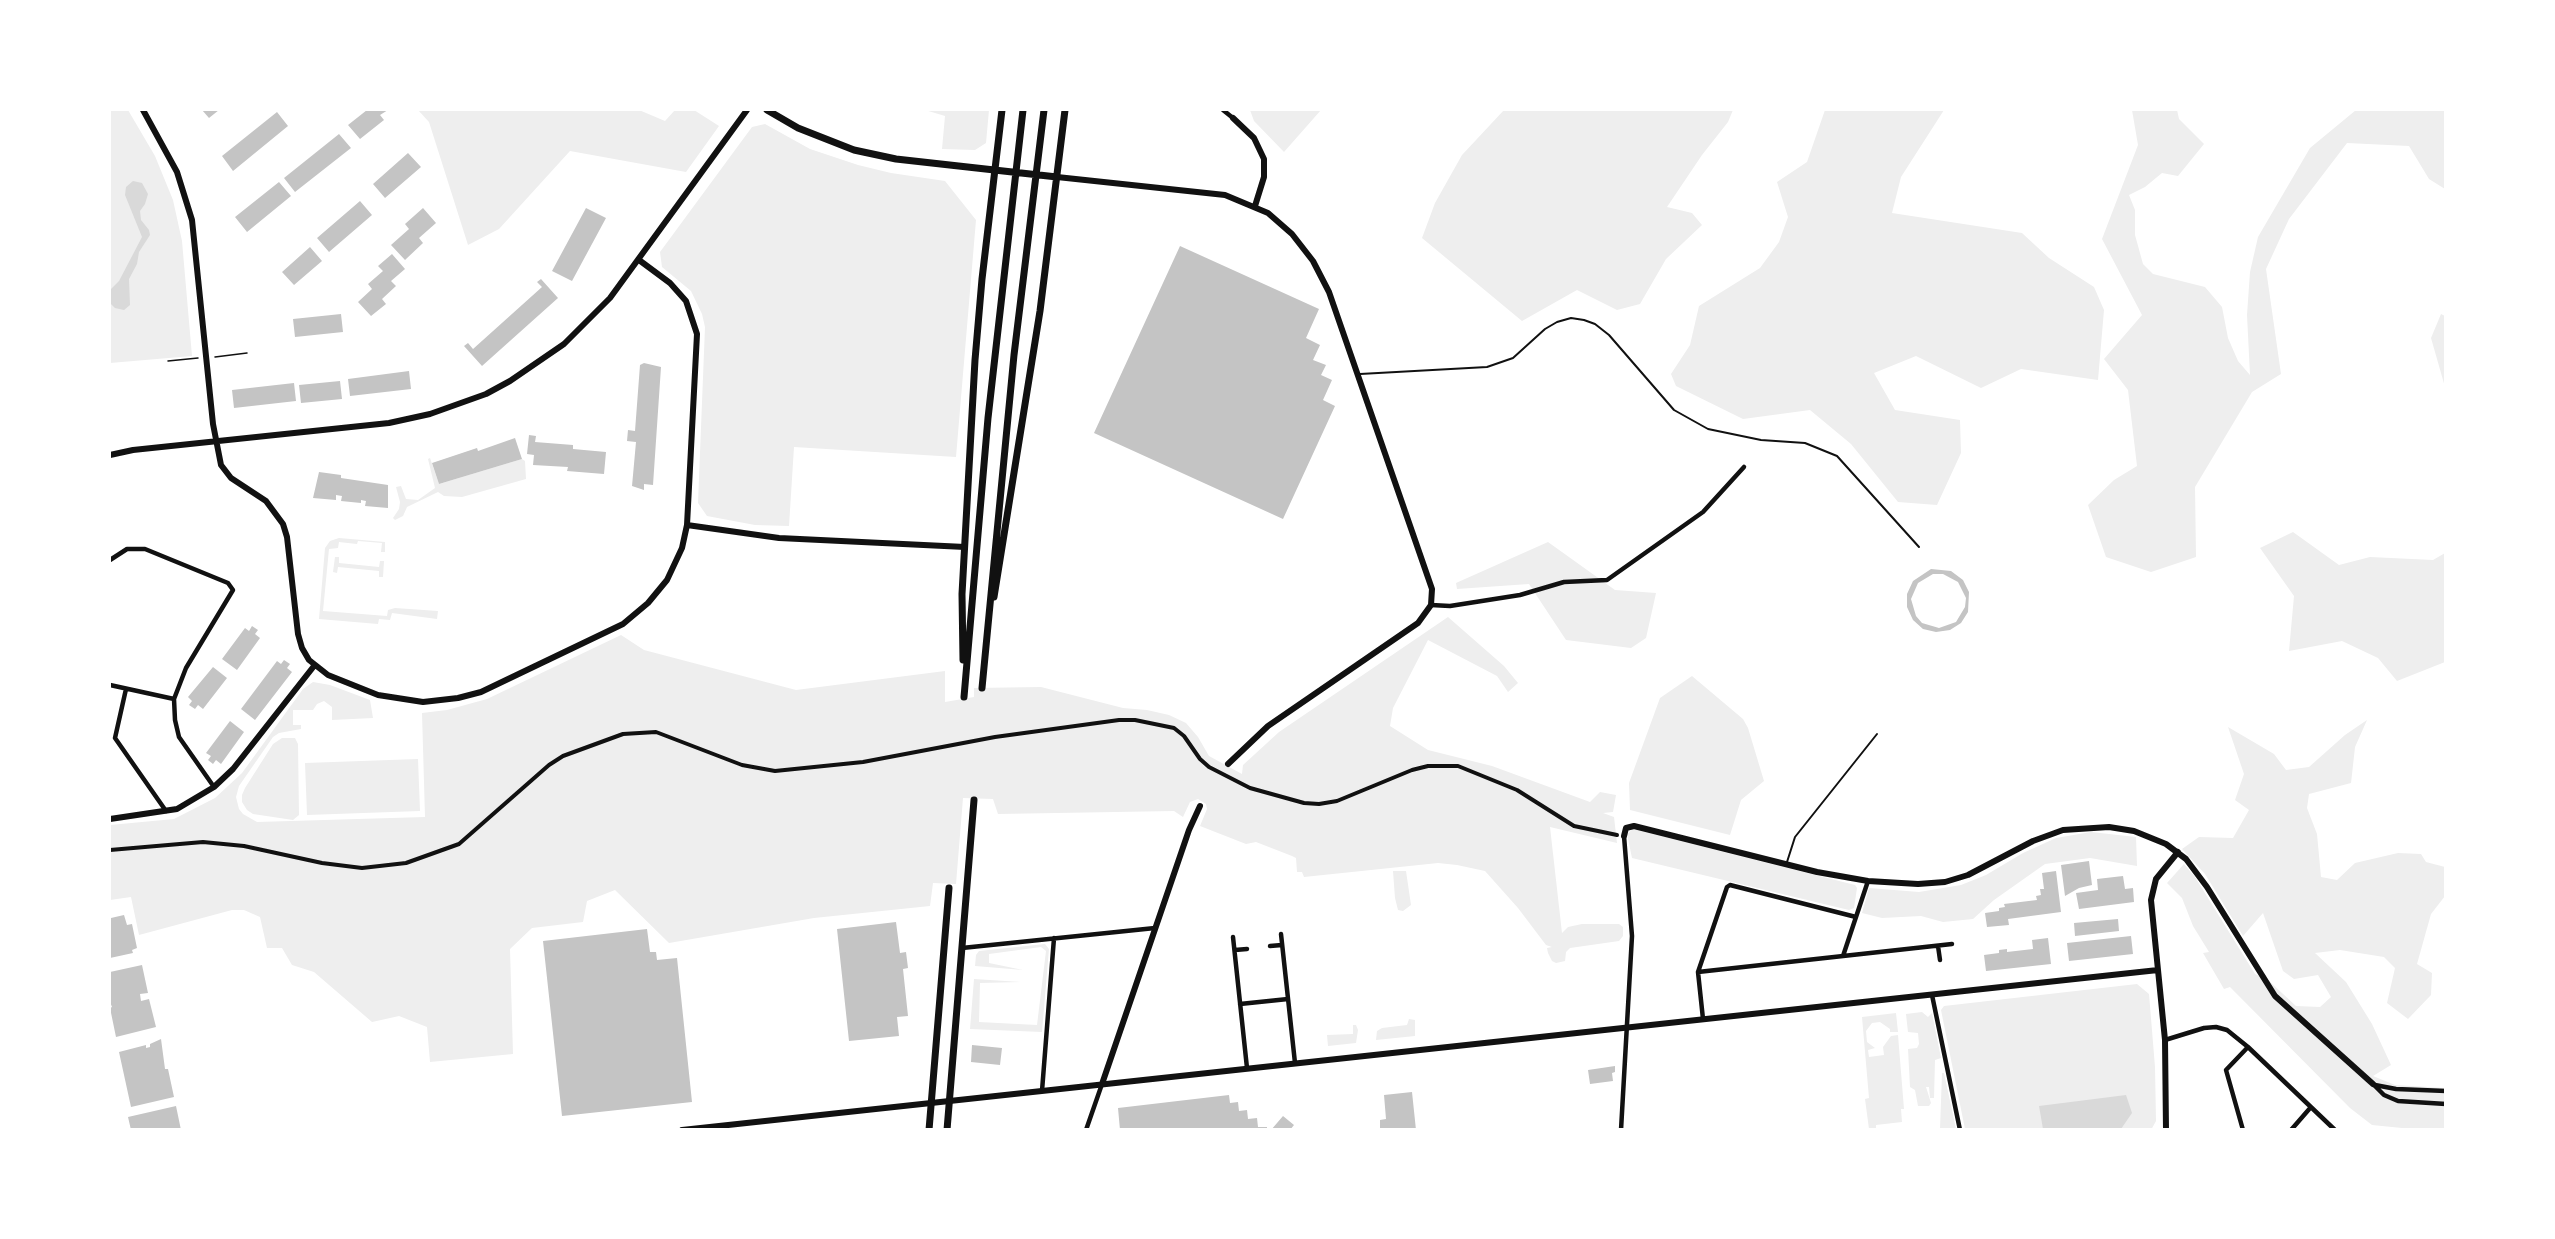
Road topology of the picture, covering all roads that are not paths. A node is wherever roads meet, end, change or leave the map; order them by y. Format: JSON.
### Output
{"nodes":[{"id":1,"x":143,"y":110,"type":"edge"},
{"id":2,"x":747,"y":110,"type":"edge"},
{"id":3,"x":767,"y":110,"type":"edge"},
{"id":4,"x":1002,"y":110,"type":"edge"},
{"id":5,"x":1023,"y":110,"type":"edge"},
{"id":6,"x":1044,"y":110,"type":"edge"},
{"id":7,"x":1065,"y":110,"type":"edge"},
{"id":8,"x":1223,"y":110,"type":"edge"},
{"id":9,"x":1233,"y":118,"type":"joint"},
{"id":10,"x":996,"y":171,"type":"junction"},
{"id":11,"x":1057,"y":177,"type":"junction"},
{"id":12,"x":1255,"y":206,"type":"junction"},
{"id":13,"x":639,"y":260,"type":"junction"},
{"id":14,"x":1357,"y":374,"type":"junction"},
{"id":15,"x":215,"y":441,"type":"junction"},
{"id":16,"x":110,"y":455,"type":"edge"},
{"id":17,"x":1744,"y":467,"type":"dead end"},
{"id":18,"x":687,"y":525,"type":"junction"},
{"id":19,"x":964,"y":547,"type":"junction"},
{"id":20,"x":1918,"y":547,"type":"dead end"},
{"id":21,"x":110,"y":560,"type":"edge"},
{"id":22,"x":1431,"y":605,"type":"junction"},
{"id":23,"x":986,"y":649,"type":"junction"},
{"id":24,"x":314,"y":666,"type":"junction"},
{"id":25,"x":110,"y":685,"type":"edge"},
{"id":26,"x":982,"y":688,"type":"dead end"},
{"id":27,"x":126,"y":689,"type":"junction"},
{"id":28,"x":174,"y":699,"type":"junction"},
{"id":29,"x":1877,"y":734,"type":"dead end"},
{"id":30,"x":112,"y":738,"type":"edge"},
{"id":31,"x":1228,"y":764,"type":"dead end"},
{"id":32,"x":214,"y":787,"type":"junction"},
{"id":33,"x":974,"y":800,"type":"dead end"},
{"id":34,"x":1200,"y":806,"type":"dead end"},
{"id":35,"x":166,"y":812,"type":"junction"},
{"id":36,"x":110,"y":819,"type":"edge"},
{"id":37,"x":1620,"y":835,"type":"junction"},
{"id":38,"x":110,"y":850,"type":"edge"},
{"id":39,"x":2178,"y":852,"type":"junction"},
{"id":40,"x":1786,"y":864,"type":"junction"},
{"id":41,"x":1868,"y":881,"type":"junction"},
{"id":42,"x":949,"y":888,"type":"dead end"},
{"id":43,"x":1856,"y":917,"type":"junction"},
{"id":44,"x":1155,"y":928,"type":"junction"},
{"id":45,"x":1281,"y":934,"type":"dead end"},
{"id":46,"x":1233,"y":937,"type":"dead end"},
{"id":47,"x":1054,"y":938,"type":"junction"},
{"id":48,"x":1952,"y":944,"type":"dead end"},
{"id":49,"x":1282,"y":945,"type":"junction"},
{"id":50,"x":1270,"y":946,"type":"dead end"},
{"id":51,"x":1938,"y":946,"type":"junction"},
{"id":52,"x":962,"y":948,"type":"junction"},
{"id":53,"x":1247,"y":949,"type":"dead end"},
{"id":54,"x":1235,"y":950,"type":"junction"},
{"id":55,"x":1843,"y":956,"type":"junction"},
{"id":56,"x":1940,"y":960,"type":"dead end"},
{"id":57,"x":2158,"y":970,"type":"junction"},
{"id":58,"x":1698,"y":972,"type":"junction"},
{"id":59,"x":1932,"y":994,"type":"junction"},
{"id":60,"x":1288,"y":999,"type":"junction"},
{"id":61,"x":1240,"y":1004,"type":"junction"},
{"id":62,"x":1702,"y":1019,"type":"junction"},
{"id":63,"x":1627,"y":1028,"type":"junction"},
{"id":64,"x":2165,"y":1040,"type":"junction"},
{"id":65,"x":2248,"y":1047,"type":"junction"},
{"id":66,"x":1295,"y":1063,"type":"junction"},
{"id":67,"x":1247,"y":1068,"type":"junction"},
{"id":68,"x":1102,"y":1084,"type":"junction"},
{"id":69,"x":2373,"y":1084,"type":"junction"},
{"id":70,"x":1042,"y":1090,"type":"junction"},
{"id":71,"x":2429,"y":1090,"type":"junction"},
{"id":72,"x":2438,"y":1091,"type":"junction"},
{"id":73,"x":2445,"y":1091,"type":"edge"},
{"id":74,"x":950,"y":1100,"type":"junction"},
{"id":75,"x":932,"y":1102,"type":"junction"},
{"id":76,"x":2429,"y":1103,"type":"junction"},
{"id":77,"x":2437,"y":1103,"type":"junction"},
{"id":78,"x":2445,"y":1104,"type":"edge"},
{"id":79,"x":2311,"y":1107,"type":"junction"},
{"id":80,"x":682,"y":1130,"type":"edge"},
{"id":81,"x":929,"y":1130,"type":"edge"},
{"id":82,"x":947,"y":1130,"type":"edge"},
{"id":83,"x":1086,"y":1130,"type":"edge"},
{"id":84,"x":1620,"y":1130,"type":"edge"},
{"id":85,"x":1960,"y":1130,"type":"edge"},
{"id":86,"x":2166,"y":1130,"type":"edge"},
{"id":87,"x":2243,"y":1130,"type":"edge"},
{"id":88,"x":2291,"y":1130,"type":"edge"},
{"id":89,"x":2335,"y":1130,"type":"edge"}],
"edges":[{"from":1,"to":15,"type":"street"},
{"from":2,"to":13,"type":"street"},
{"from":3,"to":10,"type":"main road"},
{"from":4,"to":10,"type":"main road"},
{"from":5,"to":19,"type":"main road"},
{"from":6,"to":23,"type":"main road"},
{"from":7,"to":11,"type":"main road"},
{"from":8,"to":9,"type":"street"},
{"from":9,"to":12,"type":"street"},
{"from":10,"to":11,"type":"main road"},
{"from":10,"to":19,"type":"main road"},
{"from":11,"to":12,"type":"street"},
{"from":11,"to":23,"type":"main road"},
{"from":12,"to":14,"type":"street"},
{"from":13,"to":15,"type":"street"},
{"from":13,"to":18,"type":"street"},
{"from":14,"to":20,"type":"lane"},
{"from":14,"to":22,"type":"street"},
{"from":15,"to":16,"type":"street"},
{"from":15,"to":24,"type":"street"},
{"from":17,"to":22,"type":"street"},
{"from":18,"to":19,"type":"street"},
{"from":18,"to":24,"type":"street"},
{"from":21,"to":28,"type":"street"},
{"from":22,"to":31,"type":"street"},
{"from":23,"to":26,"type":"main road"},
{"from":24,"to":32,"type":"street"},
{"from":25,"to":27,"type":"street"},
{"from":27,"to":28,"type":"street"},
{"from":27,"to":30,"type":"street"},
{"from":28,"to":32,"type":"street"},
{"from":29,"to":40,"type":"lane"},
{"from":30,"to":35,"type":"street"},
{"from":32,"to":35,"type":"street"},
{"from":33,"to":52,"type":"main road"},
{"from":34,"to":44,"type":"street"},
{"from":35,"to":36,"type":"street"},
{"from":37,"to":38,"type":"street"},
{"from":37,"to":40,"type":"street"},
{"from":37,"to":63,"type":"street"},
{"from":39,"to":41,"type":"street"},
{"from":39,"to":57,"type":"street"},
{"from":39,"to":69,"type":"street"},
{"from":40,"to":41,"type":"street"},
{"from":41,"to":43,"type":"street"},
{"from":42,"to":75,"type":"main road"},
{"from":43,"to":55,"type":"street"},
{"from":43,"to":58,"type":"street"},
{"from":44,"to":47,"type":"street"},
{"from":44,"to":68,"type":"street"},
{"from":45,"to":49,"type":"street"},
{"from":46,"to":54,"type":"street"},
{"from":47,"to":52,"type":"street"},
{"from":47,"to":70,"type":"street"},
{"from":48,"to":51,"type":"street"},
{"from":49,"to":50,"type":"street"},
{"from":49,"to":60,"type":"street"},
{"from":51,"to":55,"type":"street"},
{"from":51,"to":56,"type":"street"},
{"from":52,"to":74,"type":"main road"},
{"from":53,"to":54,"type":"street"},
{"from":54,"to":61,"type":"street"},
{"from":55,"to":58,"type":"street"},
{"from":57,"to":59,"type":"street"},
{"from":57,"to":64,"type":"street"},
{"from":58,"to":62,"type":"street"},
{"from":59,"to":62,"type":"street"},
{"from":59,"to":85,"type":"street"},
{"from":60,"to":61,"type":"street"},
{"from":60,"to":66,"type":"street"},
{"from":61,"to":67,"type":"street"},
{"from":62,"to":63,"type":"street"},
{"from":63,"to":66,"type":"street"},
{"from":63,"to":84,"type":"street"},
{"from":64,"to":65,"type":"street"},
{"from":64,"to":86,"type":"street"},
{"from":65,"to":79,"type":"street"},
{"from":65,"to":87,"type":"street"},
{"from":66,"to":67,"type":"street"},
{"from":67,"to":68,"type":"street"},
{"from":68,"to":70,"type":"street"},
{"from":68,"to":83,"type":"street"},
{"from":69,"to":71,"type":"street"},
{"from":69,"to":76,"type":"street"},
{"from":70,"to":74,"type":"street"},
{"from":71,"to":72,"type":"street"},
{"from":71,"to":76,"type":"street"},
{"from":72,"to":73,"type":"street"},
{"from":72,"to":77,"type":"street"},
{"from":74,"to":75,"type":"street"},
{"from":74,"to":82,"type":"main road"},
{"from":75,"to":80,"type":"street"},
{"from":75,"to":81,"type":"main road"},
{"from":76,"to":77,"type":"street"},
{"from":77,"to":78,"type":"street"},
{"from":79,"to":88,"type":"street"},
{"from":79,"to":89,"type":"street"}]}
